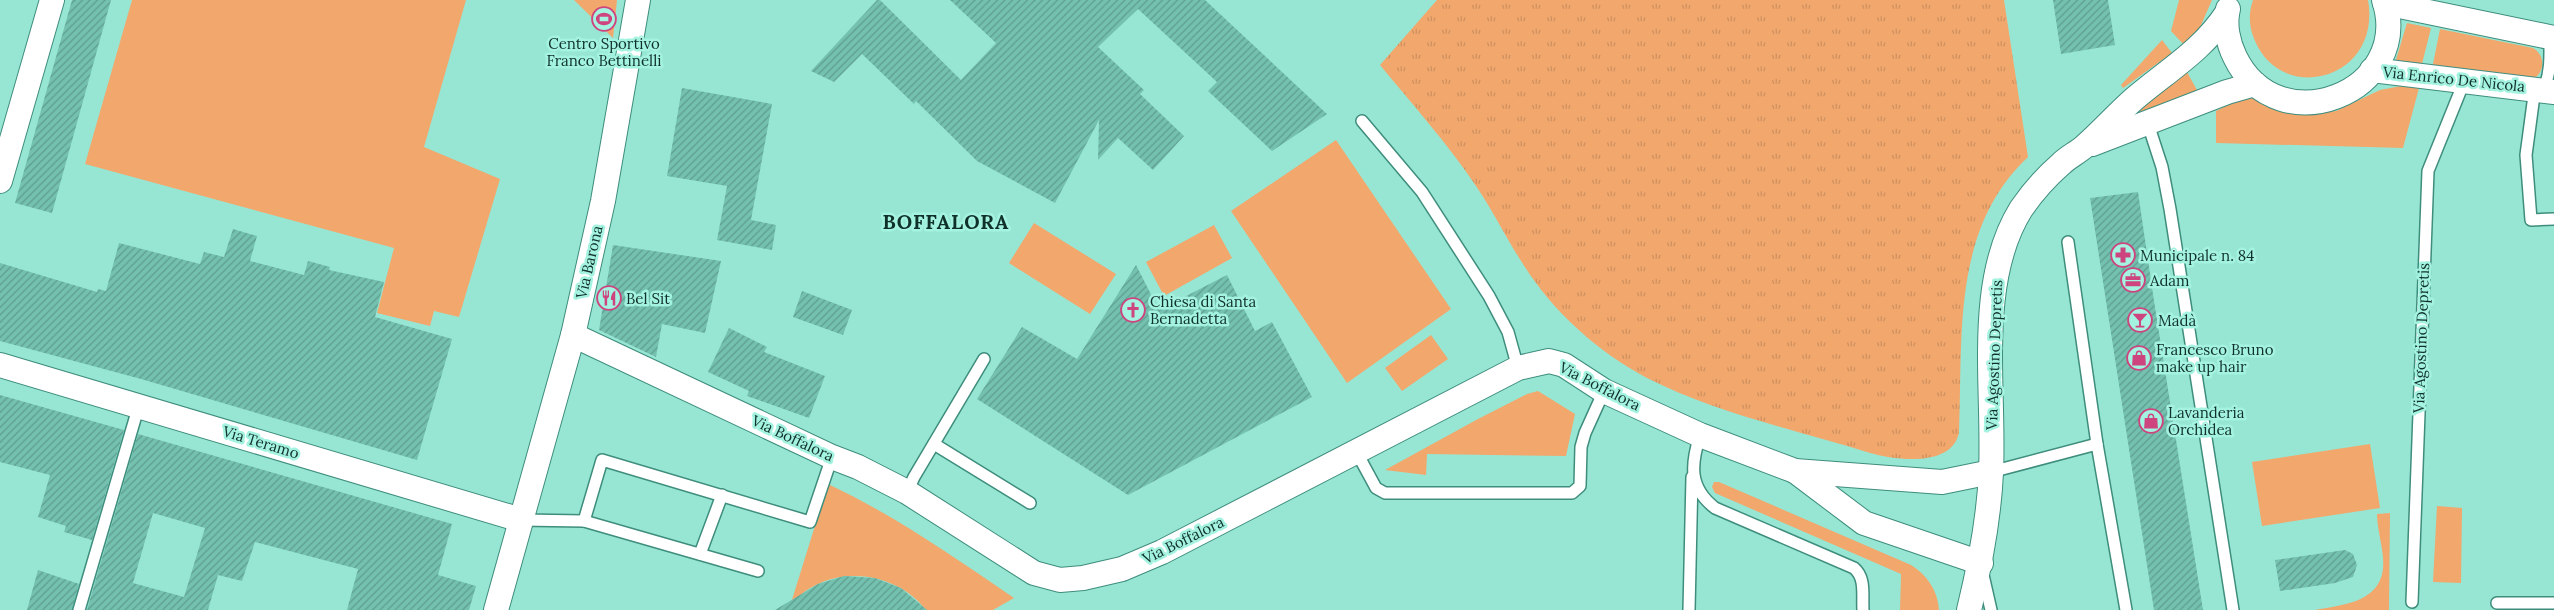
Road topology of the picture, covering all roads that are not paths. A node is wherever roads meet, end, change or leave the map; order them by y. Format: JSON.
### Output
{"nodes":[{"id":1,"x":52,"y":0,"type":"edge"},
{"id":2,"x":638,"y":0,"type":"edge"},
{"id":3,"x":2385,"y":2,"type":"edge"},
{"id":4,"x":2229,"y":6,"type":"edge"},
{"id":5,"x":2552,"y":37,"type":"edge"},
{"id":6,"x":2372,"y":70,"type":"junction"},
{"id":7,"x":2464,"y":82,"type":"junction"},
{"id":8,"x":2255,"y":84,"type":"junction"},
{"id":9,"x":2544,"y":90,"type":"edge"},
{"id":10,"x":1362,"y":121,"type":"dead end"},
{"id":11,"x":2148,"y":124,"type":"junction"},
{"id":12,"x":2083,"y":148,"type":"junction"},
{"id":13,"x":0,"y":181,"type":"edge"},
{"id":14,"x":2554,"y":219,"type":"edge"},
{"id":15,"x":2068,"y":242,"type":"dead end"},
{"id":16,"x":573,"y":335,"type":"junction"},
{"id":17,"x":984,"y":359,"type":"dead end"},
{"id":18,"x":0,"y":365,"type":"edge"},
{"id":19,"x":1518,"y":368,"type":"junction"},
{"id":20,"x":1604,"y":391,"type":"junction"},
{"id":21,"x":139,"y":405,"type":"junction"},
{"id":22,"x":1700,"y":435,"type":"junction"},
{"id":23,"x":934,"y":444,"type":"junction"},
{"id":24,"x":2097,"y":444,"type":"junction"},
{"id":25,"x":1357,"y":453,"type":"junction"},
{"id":26,"x":832,"y":457,"type":"junction"},
{"id":27,"x":1795,"y":471,"type":"junction"},
{"id":28,"x":1991,"y":472,"type":"junction"},
{"id":29,"x":1692,"y":474,"type":"junction"},
{"id":30,"x":908,"y":492,"type":"junction"},
{"id":31,"x":722,"y":495,"type":"junction"},
{"id":32,"x":1030,"y":504,"type":"dead end"},
{"id":33,"x":521,"y":520,"type":"junction"},
{"id":34,"x":584,"y":521,"type":"junction"},
{"id":35,"x":700,"y":554,"type":"junction"},
{"id":36,"x":1980,"y":563,"type":"junction"},
{"id":37,"x":758,"y":572,"type":"dead end"},
{"id":38,"x":2412,"y":602,"type":"dead end"},
{"id":39,"x":2496,"y":603,"type":"dead end"},
{"id":40,"x":2554,"y":603,"type":"edge"},
{"id":41,"x":79,"y":610,"type":"edge"},
{"id":42,"x":496,"y":610,"type":"edge"},
{"id":43,"x":1689,"y":610,"type":"edge"},
{"id":44,"x":1863,"y":610,"type":"edge"},
{"id":45,"x":1969,"y":610,"type":"edge"},
{"id":46,"x":1991,"y":610,"type":"edge"},
{"id":47,"x":2126,"y":610,"type":"edge"},
{"id":48,"x":2233,"y":610,"type":"edge"}],
"edges":[{"from":1,"to":13,"type":"street"},
{"from":2,"to":16,"type":"street","name":"Via Barona"},
{"from":3,"to":5,"type":"street","name":"Via Enrico De Nicola"},
{"from":3,"to":6,"type":"street","name":"Via Enrico De Nicola"},
{"from":4,"to":8,"type":"street","name":"Via Enrico De Nicola"},
{"from":4,"to":12,"type":"street","name":"Via Agostino Depretis"},
{"from":5,"to":9,"type":"lane","name":"Via Enrico De Nicola"},
{"from":6,"to":7,"type":"street","name":"Via Enrico De Nicola"},
{"from":6,"to":8,"type":"street","name":"Via Enrico De Nicola"},
{"from":7,"to":9,"type":"street","name":"Via Enrico De Nicola"},
{"from":7,"to":38,"type":"lane","name":"Via Agostino Depretis"},
{"from":8,"to":11,"type":"street","name":"Via Agostino Depretis"},
{"from":9,"to":14,"type":"lane","name":"Via Enrico De Nicola"},
{"from":10,"to":19,"type":"lane"},
{"from":11,"to":12,"type":"street","name":"Via Agostino Depretis"},
{"from":11,"to":48,"type":"lane"},
{"from":12,"to":28,"type":"street","name":"Via Agostino Depretis"},
{"from":15,"to":24,"type":"lane"},
{"from":16,"to":26,"type":"street","name":"Via Boffalora"},
{"from":16,"to":33,"type":"street","name":"Via Barona"},
{"from":17,"to":23,"type":"lane"},
{"from":18,"to":21,"type":"street","name":"Via Teramo"},
{"from":19,"to":20,"type":"street","name":"Via Boffalora"},
{"from":19,"to":25,"type":"street","name":"Via Boffalora"},
{"from":20,"to":22,"type":"street","name":"Via Boffalora"},
{"from":20,"to":25,"type":"lane"},
{"from":21,"to":33,"type":"street","name":"Via Teramo"},
{"from":21,"to":41,"type":"lane"},
{"from":22,"to":27,"type":"street","name":"Via Boffalora"},
{"from":22,"to":29,"type":"lane"},
{"from":23,"to":30,"type":"lane"},
{"from":23,"to":32,"type":"lane"},
{"from":24,"to":28,"type":"lane"},
{"from":24,"to":47,"type":"lane"},
{"from":25,"to":30,"type":"street","name":"Via Boffalora"},
{"from":26,"to":30,"type":"street","name":"Via Boffalora"},
{"from":26,"to":31,"type":"lane"},
{"from":27,"to":28,"type":"street","name":"Via Boffalora"},
{"from":27,"to":36,"type":"street","name":"Via Boffalora"},
{"from":28,"to":36,"type":"street","name":"Via Agostino Depretis"},
{"from":29,"to":43,"type":"lane"},
{"from":29,"to":44,"type":"lane"},
{"from":31,"to":34,"type":"lane"},
{"from":31,"to":35,"type":"lane"},
{"from":33,"to":34,"type":"lane"},
{"from":33,"to":42,"type":"street","name":"Via Barona"},
{"from":34,"to":35,"type":"lane"},
{"from":35,"to":37,"type":"lane"},
{"from":36,"to":45,"type":"street","name":"Via Agostino Depretis"},
{"from":36,"to":46,"type":"lane","name":"Via Agostino Depretis"},
{"from":39,"to":40,"type":"lane"}]}
